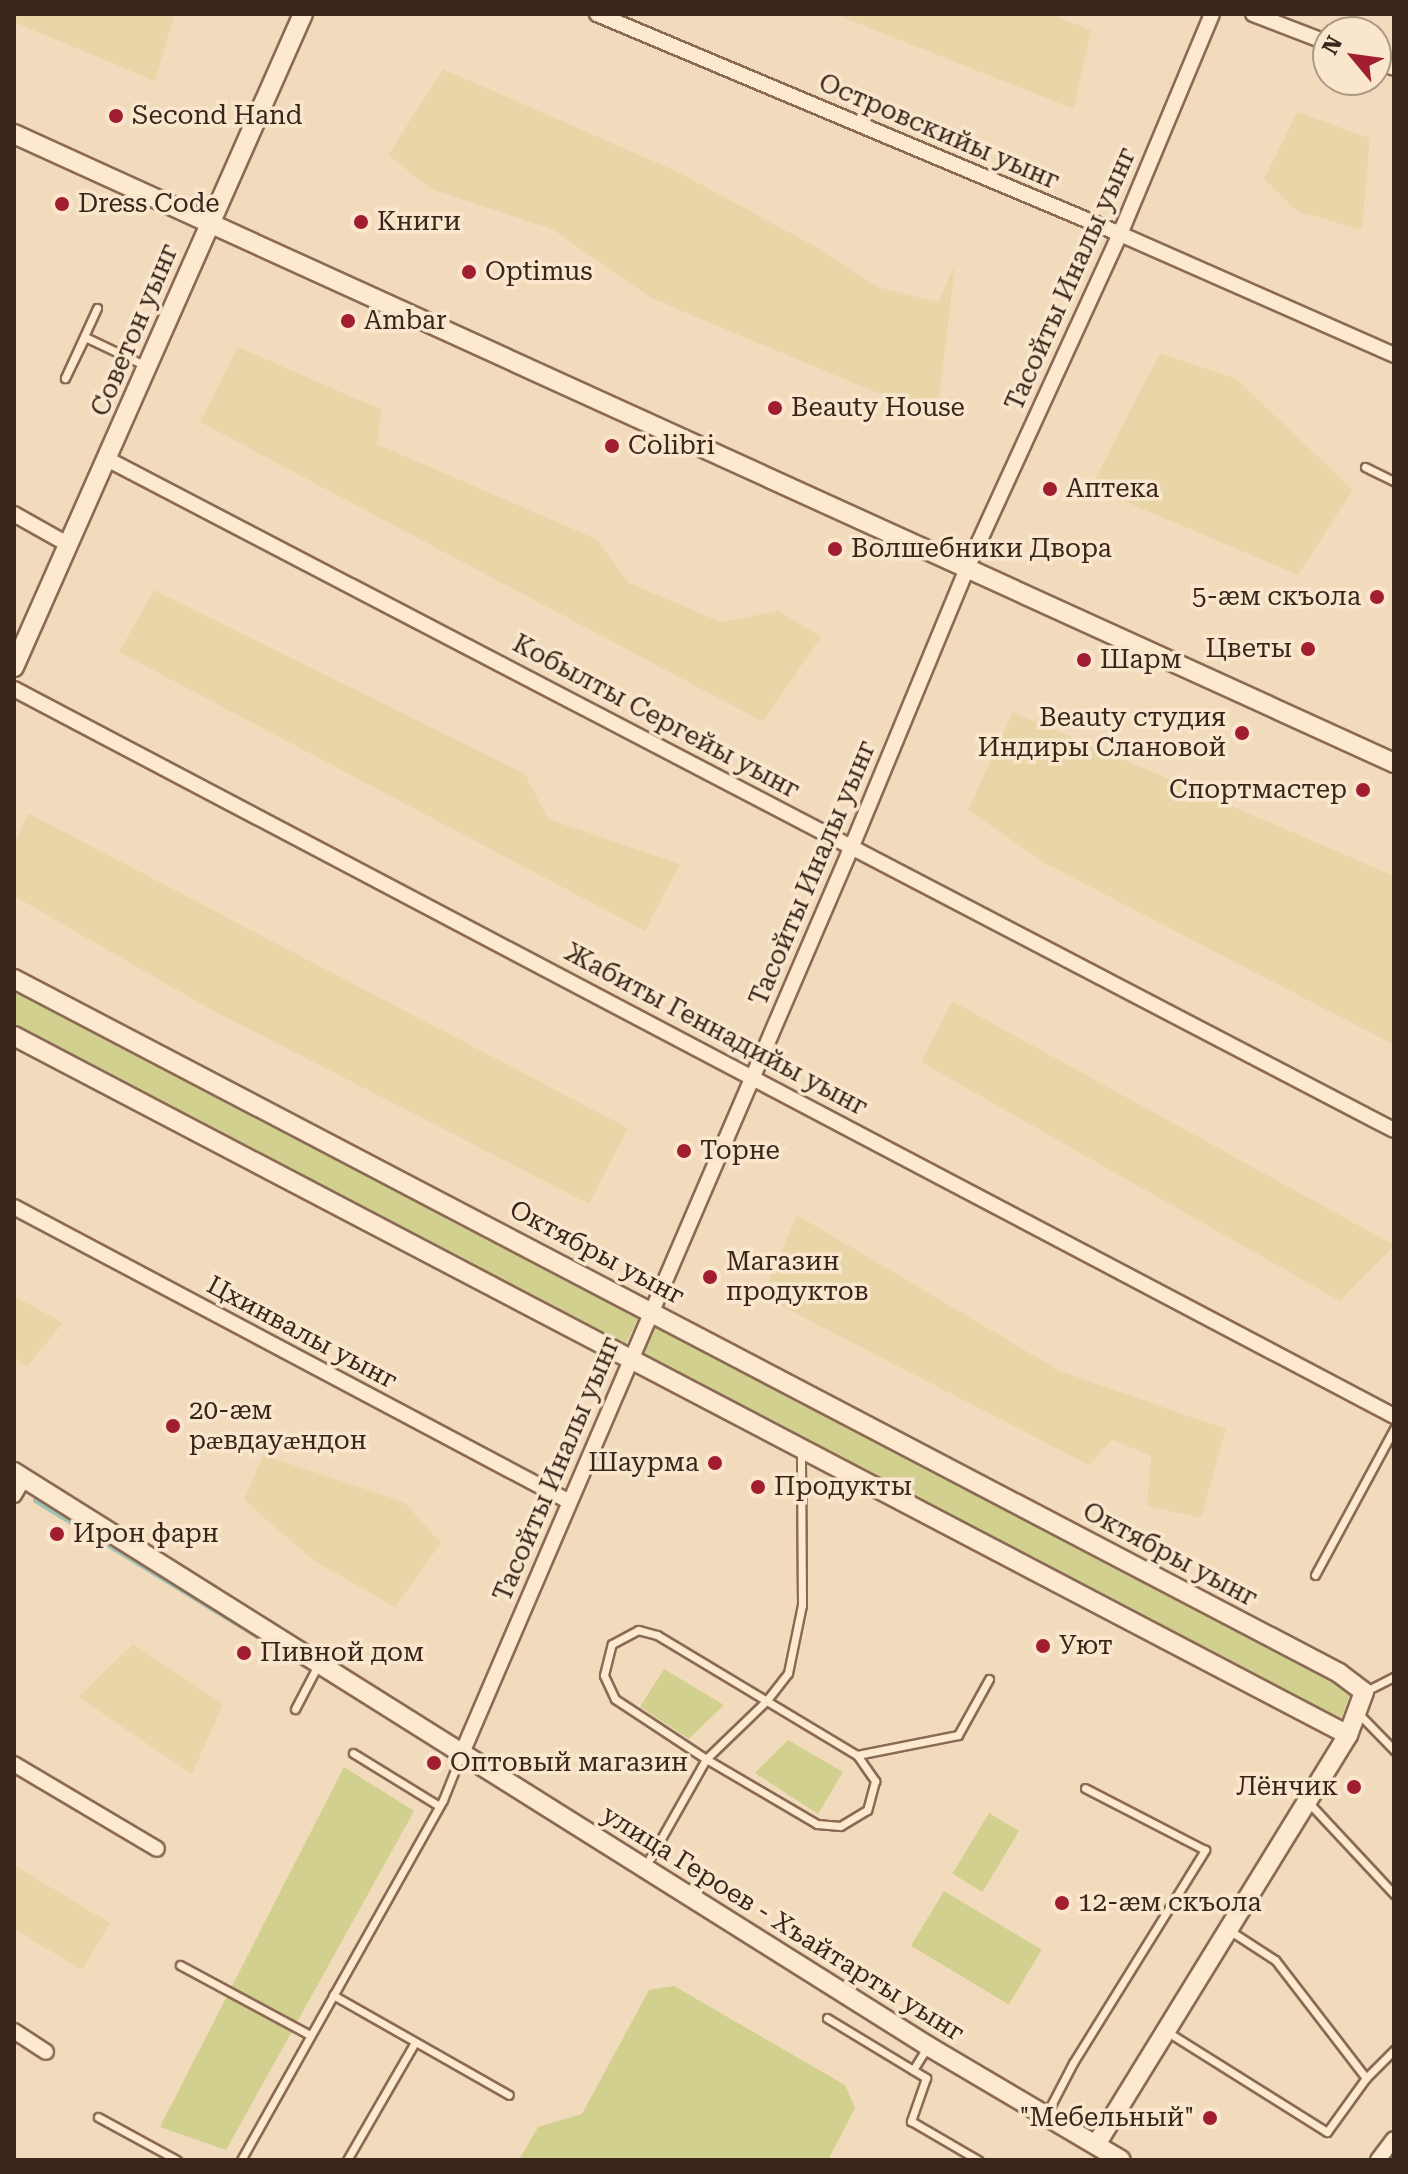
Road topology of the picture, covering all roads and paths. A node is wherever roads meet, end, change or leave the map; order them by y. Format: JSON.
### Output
{"nodes":[{"id":1,"x":303,"y":14,"type":"edge"},
{"id":2,"x":597,"y":14,"type":"edge"},
{"id":3,"x":1212,"y":14,"type":"edge"},
{"id":4,"x":1253,"y":14,"type":"edge"},
{"id":5,"x":1312,"y":37,"type":"edge"},
{"id":6,"x":14,"y":134,"type":"edge"},
{"id":7,"x":208,"y":222,"type":"junction"},
{"id":8,"x":1120,"y":234,"type":"junction"},
{"id":9,"x":97,"y":308,"type":"dead end"},
{"id":10,"x":1394,"y":355,"type":"edge"},
{"id":11,"x":148,"y":367,"type":"junction"},
{"id":12,"x":107,"y":459,"type":"junction"},
{"id":13,"x":1365,"y":467,"type":"dead end"},
{"id":14,"x":1394,"y":481,"type":"edge"},
{"id":15,"x":14,"y":514,"type":"edge"},
{"id":16,"x":69,"y":545,"type":"junction"},
{"id":17,"x":968,"y":566,"type":"junction"},
{"id":18,"x":14,"y":667,"type":"edge"},
{"id":19,"x":14,"y":689,"type":"edge"},
{"id":20,"x":1394,"y":763,"type":"edge"},
{"id":21,"x":852,"y":846,"type":"junction"},
{"id":22,"x":14,"y":979,"type":"edge"},
{"id":23,"x":14,"y":1036,"type":"edge"},
{"id":24,"x":752,"y":1076,"type":"junction"},
{"id":25,"x":1394,"y":1130,"type":"edge"},
{"id":26,"x":14,"y":1207,"type":"edge"},
{"id":27,"x":651,"y":1310,"type":"junction"},
{"id":28,"x":630,"y":1358,"type":"junction"},
{"id":29,"x":1394,"y":1416,"type":"edge"},
{"id":30,"x":1394,"y":1429,"type":"edge"},
{"id":31,"x":801,"y":1448,"type":"junction"},
{"id":32,"x":19,"y":1475,"type":"edge"},
{"id":33,"x":14,"y":1495,"type":"edge"},
{"id":34,"x":568,"y":1501,"type":"junction"},
{"id":35,"x":1315,"y":1575,"type":"dead end"},
{"id":36,"x":319,"y":1663,"type":"junction"},
{"id":37,"x":1394,"y":1677,"type":"edge"},
{"id":38,"x":989,"y":1679,"type":"dead end"},
{"id":39,"x":1364,"y":1692,"type":"junction"},
{"id":40,"x":767,"y":1700,"type":"junction"},
{"id":41,"x":295,"y":1709,"type":"dead end"},
{"id":42,"x":1356,"y":1712,"type":"junction"},
{"id":43,"x":1348,"y":1735,"type":"junction"},
{"id":44,"x":1394,"y":1750,"type":"edge"},
{"id":45,"x":353,"y":1753,"type":"dead end"},
{"id":46,"x":462,"y":1753,"type":"junction"},
{"id":47,"x":857,"y":1755,"type":"junction"},
{"id":48,"x":706,"y":1759,"type":"junction"},
{"id":49,"x":14,"y":1764,"type":"edge"},
{"id":50,"x":1085,"y":1788,"type":"dead end"},
{"id":51,"x":1308,"y":1801,"type":"junction"},
{"id":52,"x":439,"y":1806,"type":"junction"},
{"id":53,"x":157,"y":1849,"type":"dead end"},
{"id":54,"x":644,"y":1868,"type":"junction"},
{"id":55,"x":1394,"y":1894,"type":"edge"},
{"id":56,"x":1227,"y":1929,"type":"junction"},
{"id":57,"x":180,"y":1965,"type":"dead end"},
{"id":58,"x":333,"y":1995,"type":"junction"},
{"id":59,"x":827,"y":2018,"type":"dead end"},
{"id":60,"x":1165,"y":2030,"type":"junction"},
{"id":61,"x":14,"y":2031,"type":"edge"},
{"id":62,"x":310,"y":2035,"type":"junction"},
{"id":63,"x":415,"y":2042,"type":"junction"},
{"id":64,"x":928,"y":2046,"type":"junction"},
{"id":65,"x":1394,"y":2050,"type":"edge"},
{"id":66,"x":46,"y":2052,"type":"dead end"},
{"id":67,"x":913,"y":2070,"type":"junction"},
{"id":68,"x":1366,"y":2078,"type":"junction"},
{"id":69,"x":509,"y":2095,"type":"dead end"},
{"id":70,"x":1046,"y":2115,"type":"junction"},
{"id":71,"x":98,"y":2117,"type":"dead end"},
{"id":72,"x":1394,"y":2139,"type":"edge"},
{"id":73,"x":1096,"y":2145,"type":"junction"},
{"id":74,"x":177,"y":2160,"type":"edge"},
{"id":75,"x":241,"y":2160,"type":"edge"},
{"id":76,"x":347,"y":2160,"type":"edge"},
{"id":77,"x":978,"y":2160,"type":"edge"},
{"id":78,"x":1121,"y":2160,"type":"edge"},
{"id":79,"x":1378,"y":2160,"type":"edge"}],
"edges":[{"from":1,"to":7,"type":"street","name":"Советон уынг"},
{"from":2,"to":8,"type":"street","name":"Островскийы уынг"},
{"from":3,"to":8,"type":"street","name":"Тасойты Иналы уынг"},
{"from":4,"to":5,"type":"street"},
{"from":6,"to":7,"type":"street"},
{"from":7,"to":11,"type":"street","name":"Советон уынг"},
{"from":7,"to":17,"type":"street"},
{"from":8,"to":10,"type":"street","name":"Островскийы уынг"},
{"from":8,"to":17,"type":"street","name":"Тасойты Иналы уынг"},
{"from":9,"to":11,"type":"lane"},
{"from":11,"to":12,"type":"street","name":"Советон уынг"},
{"from":12,"to":16,"type":"street","name":"Советон уынг"},
{"from":12,"to":21,"type":"street","name":"Кобылты Сергейы уынг"},
{"from":13,"to":14,"type":"lane"},
{"from":15,"to":16,"type":"street"},
{"from":16,"to":18,"type":"street","name":"Советон уынг"},
{"from":17,"to":20,"type":"street"},
{"from":17,"to":21,"type":"street","name":"Тасойты Иналы уынг"},
{"from":19,"to":24,"type":"street","name":"Жабиты Геннадийы уынг"},
{"from":21,"to":24,"type":"street","name":"Тасойты Иналы уынг"},
{"from":21,"to":25,"type":"street","name":"Кобылты Сергейы уынг"},
{"from":22,"to":27,"type":"street","name":"Октябры уынг"},
{"from":23,"to":28,"type":"street"},
{"from":24,"to":27,"type":"street","name":"Тасойты Иналы уынг"},
{"from":24,"to":29,"type":"street","name":"Жабиты Геннадийы уынг"},
{"from":26,"to":34,"type":"street","name":"Цхинвалы уынг"},
{"from":27,"to":28,"type":"street","name":"Тасойты Иналы уынг"},
{"from":27,"to":39,"type":"street","name":"Октябры уынг"},
{"from":28,"to":31,"type":"street"},
{"from":28,"to":34,"type":"street","name":"Тасойты Иналы уынг"},
{"from":30,"to":35,"type":"lane"},
{"from":31,"to":40,"type":"lane"},
{"from":31,"to":43,"type":"street"},
{"from":32,"to":33,"type":"street"},
{"from":32,"to":36,"type":"street","name":"улица Героев - Хъайтарты уынг"},
{"from":34,"to":46,"type":"street","name":"Тасойты Иналы уынг"},
{"from":36,"to":41,"type":"lane"},
{"from":36,"to":46,"type":"street","name":"улица Героев - Хъайтарты уынг"},
{"from":37,"to":39,"type":"lane"},
{"from":38,"to":47,"type":"lane"},
{"from":39,"to":42,"type":"street"},
{"from":40,"to":47,"type":"lane"},
{"from":40,"to":48,"type":"lane"},
{"from":40,"to":48,"type":"lane"},
{"from":42,"to":43,"type":"street"},
{"from":42,"to":44,"type":"lane"},
{"from":43,"to":51,"type":"street"},
{"from":45,"to":52,"type":"lane"},
{"from":46,"to":52,"type":"lane"},
{"from":46,"to":54,"type":"street","name":"улица Героев - Хъайтарты уынг"},
{"from":47,"to":48,"type":"lane"},
{"from":48,"to":54,"type":"lane"},
{"from":49,"to":53,"type":"street"},
{"from":50,"to":70,"type":"lane"},
{"from":51,"to":55,"type":"lane"},
{"from":51,"to":56,"type":"street"},
{"from":52,"to":58,"type":"lane"},
{"from":54,"to":64,"type":"street","name":"улица Героев - Хъайтарты уынг"},
{"from":56,"to":60,"type":"street"},
{"from":56,"to":68,"type":"lane"},
{"from":57,"to":62,"type":"lane"},
{"from":58,"to":62,"type":"lane"},
{"from":58,"to":63,"type":"lane"},
{"from":59,"to":67,"type":"lane"},
{"from":60,"to":68,"type":"lane"},
{"from":60,"to":73,"type":"street"},
{"from":61,"to":66,"type":"street"},
{"from":62,"to":75,"type":"lane"},
{"from":63,"to":69,"type":"lane"},
{"from":63,"to":76,"type":"lane"},
{"from":64,"to":67,"type":"lane"},
{"from":64,"to":70,"type":"street","name":"улица Героев - Хъайтарты уынг"},
{"from":65,"to":68,"type":"lane"},
{"from":67,"to":77,"type":"lane"},
{"from":70,"to":73,"type":"street","name":"улица Героев - Хъайтарты уынг"},
{"from":71,"to":74,"type":"lane"},
{"from":72,"to":79,"type":"street"},
{"from":73,"to":78,"type":"street","name":"улица Героев - Хъайтарты уынг"}]}
